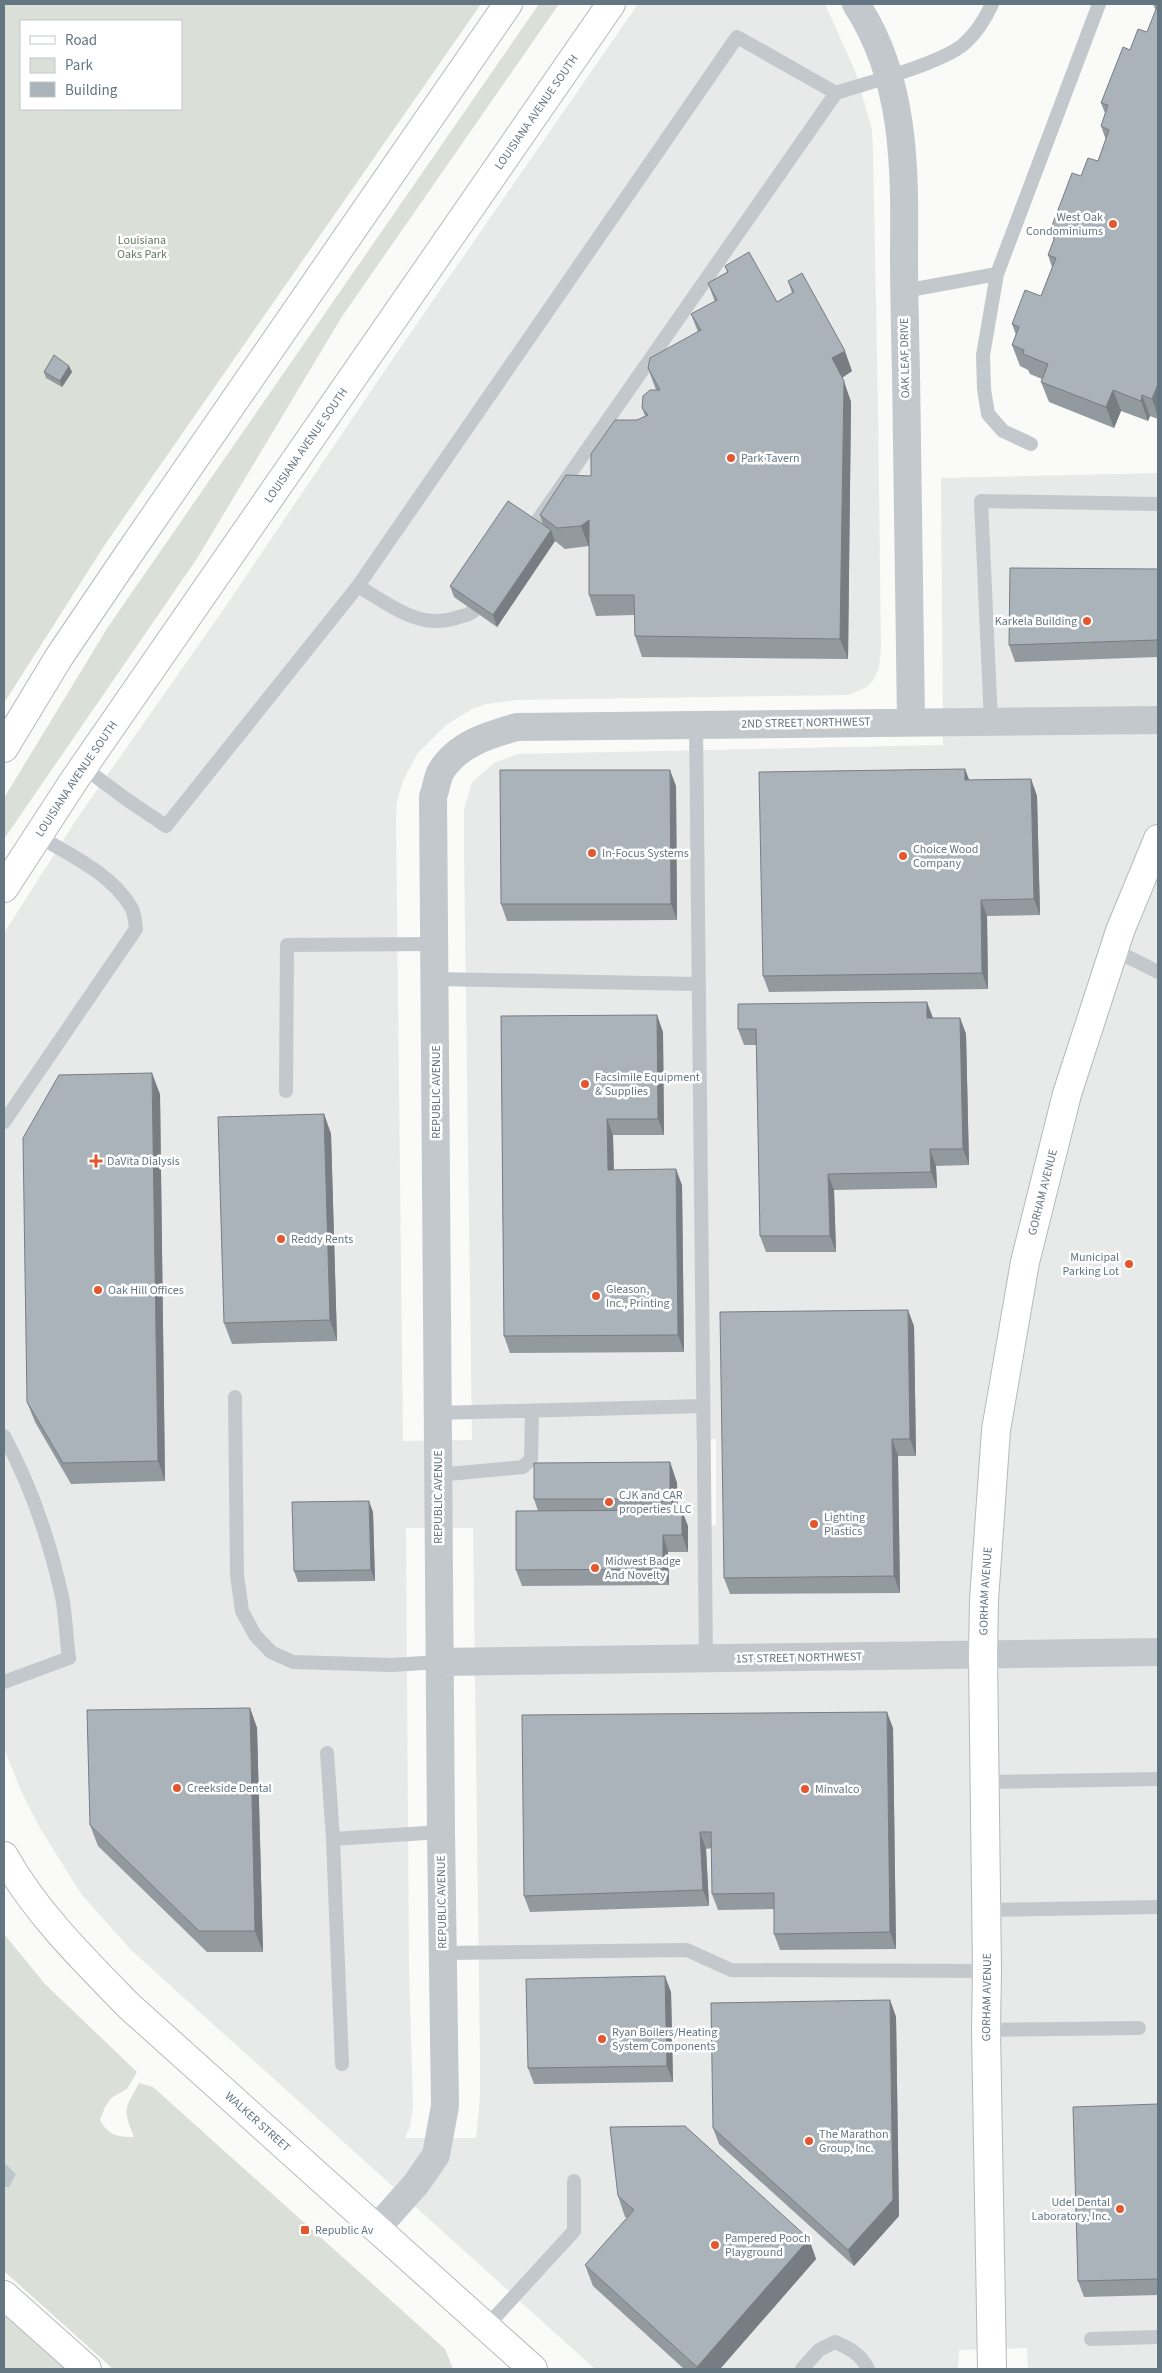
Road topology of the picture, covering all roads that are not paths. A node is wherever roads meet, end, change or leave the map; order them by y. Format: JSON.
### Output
{"nodes":[{"id":1,"x":508,"y":4,"type":"edge"},
{"id":2,"x":611,"y":4,"type":"edge"},
{"id":3,"x":856,"y":4,"type":"edge"},
{"id":4,"x":992,"y":4,"type":"edge"},
{"id":5,"x":1099,"y":4,"type":"edge"},
{"id":6,"x":889,"y":75,"type":"junction"},
{"id":7,"x":836,"y":93,"type":"junction"},
{"id":8,"x":997,"y":274,"type":"junction"},
{"id":9,"x":904,"y":291,"type":"junction"},
{"id":10,"x":1031,"y":444,"type":"dead end"},
{"id":11,"x":1158,"y":504,"type":"edge"},
{"id":12,"x":533,"y":527,"type":"edge"},
{"id":13,"x":358,"y":586,"type":"junction"},
{"id":14,"x":474,"y":611,"type":"edge"},
{"id":15,"x":1158,"y":720,"type":"edge"},
{"id":16,"x":911,"y":721,"type":"junction"},
{"id":17,"x":991,"y":722,"type":"junction"},
{"id":18,"x":696,"y":724,"type":"junction"},
{"id":19,"x":4,"y":748,"type":"edge"},
{"id":20,"x":459,"y":751,"type":"joint"},
{"id":21,"x":83,"y":767,"type":"junction"},
{"id":22,"x":37,"y":835,"type":"junction"},
{"id":23,"x":1158,"y":839,"type":"edge"},
{"id":24,"x":4,"y":888,"type":"edge"},
{"id":25,"x":435,"y":944,"type":"junction"},
{"id":26,"x":1114,"y":950,"type":"junction"},
{"id":27,"x":1158,"y":972,"type":"edge"},
{"id":28,"x":436,"y":979,"type":"junction"},
{"id":29,"x":698,"y":984,"type":"junction"},
{"id":30,"x":286,"y":1091,"type":"dead end"},
{"id":31,"x":4,"y":1122,"type":"edge"},
{"id":32,"x":235,"y":1397,"type":"dead end"},
{"id":33,"x":703,"y":1406,"type":"junction"},
{"id":34,"x":532,"y":1411,"type":"junction"},
{"id":35,"x":437,"y":1413,"type":"junction"},
{"id":36,"x":4,"y":1436,"type":"edge"},
{"id":37,"x":438,"y":1475,"type":"junction"},
{"id":38,"x":1158,"y":1652,"type":"edge"},
{"id":39,"x":983,"y":1656,"type":"junction"},
{"id":40,"x":706,"y":1660,"type":"junction"},
{"id":41,"x":439,"y":1662,"type":"junction"},
{"id":42,"x":4,"y":1682,"type":"edge"},
{"id":43,"x":327,"y":1752,"type":"dead end"},
{"id":44,"x":1158,"y":1779,"type":"edge"},
{"id":45,"x":985,"y":1782,"type":"junction"},
{"id":46,"x":441,"y":1832,"type":"junction"},
{"id":47,"x":333,"y":1839,"type":"junction"},
{"id":48,"x":4,"y":1856,"type":"edge"},
{"id":49,"x":1158,"y":1907,"type":"edge"},
{"id":50,"x":986,"y":1910,"type":"junction"},
{"id":51,"x":444,"y":1954,"type":"junction"},
{"id":52,"x":988,"y":1972,"type":"junction"},
{"id":53,"x":1139,"y":2028,"type":"dead end"},
{"id":54,"x":986,"y":2030,"type":"junction"},
{"id":55,"x":342,"y":2064,"type":"dead end"},
{"id":56,"x":574,"y":2181,"type":"dead end"},
{"id":57,"x":376,"y":2228,"type":"junction"},
{"id":58,"x":4,"y":2295,"type":"edge"},
{"id":59,"x":486,"y":2328,"type":"junction"},
{"id":60,"x":1158,"y":2337,"type":"edge"},
{"id":61,"x":1091,"y":2339,"type":"dead end"},
{"id":62,"x":87,"y":2369,"type":"edge"},
{"id":63,"x":533,"y":2369,"type":"edge"},
{"id":64,"x":802,"y":2369,"type":"edge"},
{"id":65,"x":868,"y":2369,"type":"edge"},
{"id":66,"x":992,"y":2369,"type":"edge"}],
"edges":[{"from":1,"to":19,"type":"main road"},
{"from":2,"to":21,"type":"main road","name":"LOUISIANA AVENUE SOUTH"},
{"from":3,"to":6,"type":"street","name":"OAK LEAF DRIVE"},
{"from":4,"to":6,"type":"lane"},
{"from":5,"to":8,"type":"lane"},
{"from":6,"to":7,"type":"lane"},
{"from":6,"to":9,"type":"street","name":"OAK LEAF DRIVE"},
{"from":7,"to":12,"type":"lane"},
{"from":7,"to":13,"type":"lane"},
{"from":8,"to":9,"type":"lane"},
{"from":8,"to":10,"type":"lane"},
{"from":9,"to":16,"type":"street","name":"OAK LEAF DRIVE"},
{"from":11,"to":17,"type":"lane"},
{"from":13,"to":14,"type":"lane"},
{"from":13,"to":21,"type":"lane"},
{"from":15,"to":17,"type":"street","name":"2ND STREET NORTHWEST"},
{"from":16,"to":17,"type":"street","name":"2ND STREET NORTHWEST"},
{"from":16,"to":18,"type":"street","name":"2ND STREET NORTHWEST"},
{"from":18,"to":20,"type":"street","name":"2ND STREET NORTHWEST"},
{"from":18,"to":29,"type":"lane"},
{"from":20,"to":25,"type":"street","name":"REPUBLIC AVENUE"},
{"from":21,"to":22,"type":"main road","name":"LOUISIANA AVENUE SOUTH"},
{"from":22,"to":24,"type":"main road","name":"LOUISIANA AVENUE SOUTH"},
{"from":22,"to":31,"type":"lane"},
{"from":23,"to":26,"type":"main road","name":"GORHAM AVENUE"},
{"from":25,"to":28,"type":"street","name":"REPUBLIC AVENUE"},
{"from":25,"to":30,"type":"lane"},
{"from":26,"to":27,"type":"lane"},
{"from":26,"to":39,"type":"main road","name":"GORHAM AVENUE"},
{"from":28,"to":29,"type":"lane"},
{"from":28,"to":35,"type":"street","name":"REPUBLIC AVENUE"},
{"from":29,"to":33,"type":"lane"},
{"from":32,"to":41,"type":"lane"},
{"from":33,"to":34,"type":"lane"},
{"from":33,"to":40,"type":"lane"},
{"from":34,"to":35,"type":"lane"},
{"from":34,"to":37,"type":"lane"},
{"from":35,"to":37,"type":"street","name":"REPUBLIC AVENUE"},
{"from":36,"to":42,"type":"lane"},
{"from":37,"to":41,"type":"street","name":"REPUBLIC AVENUE"},
{"from":38,"to":39,"type":"street","name":"1ST STREET NORTHWEST"},
{"from":39,"to":40,"type":"street","name":"1ST STREET NORTHWEST"},
{"from":39,"to":45,"type":"main road","name":"GORHAM AVENUE"},
{"from":40,"to":41,"type":"street","name":"1ST STREET NORTHWEST"},
{"from":41,"to":46,"type":"street","name":"REPUBLIC AVENUE"},
{"from":43,"to":47,"type":"lane"},
{"from":44,"to":45,"type":"lane"},
{"from":45,"to":50,"type":"main road","name":"GORHAM AVENUE"},
{"from":46,"to":47,"type":"lane"},
{"from":46,"to":51,"type":"street","name":"REPUBLIC AVENUE"},
{"from":47,"to":55,"type":"lane"},
{"from":48,"to":57,"type":"main road","name":"WALKER STREET"},
{"from":49,"to":50,"type":"lane"},
{"from":50,"to":52,"type":"main road","name":"GORHAM AVENUE"},
{"from":51,"to":52,"type":"lane"},
{"from":51,"to":57,"type":"street","name":"REPUBLIC AVENUE"},
{"from":52,"to":54,"type":"main road","name":"GORHAM AVENUE"},
{"from":53,"to":54,"type":"lane"},
{"from":54,"to":66,"type":"main road","name":"GORHAM AVENUE"},
{"from":56,"to":59,"type":"lane"},
{"from":57,"to":59,"type":"main road","name":"WALKER STREET"},
{"from":58,"to":62,"type":"main road"},
{"from":59,"to":63,"type":"main road","name":"WALKER STREET"},
{"from":60,"to":61,"type":"lane"},
{"from":64,"to":65,"type":"lane"}]}
